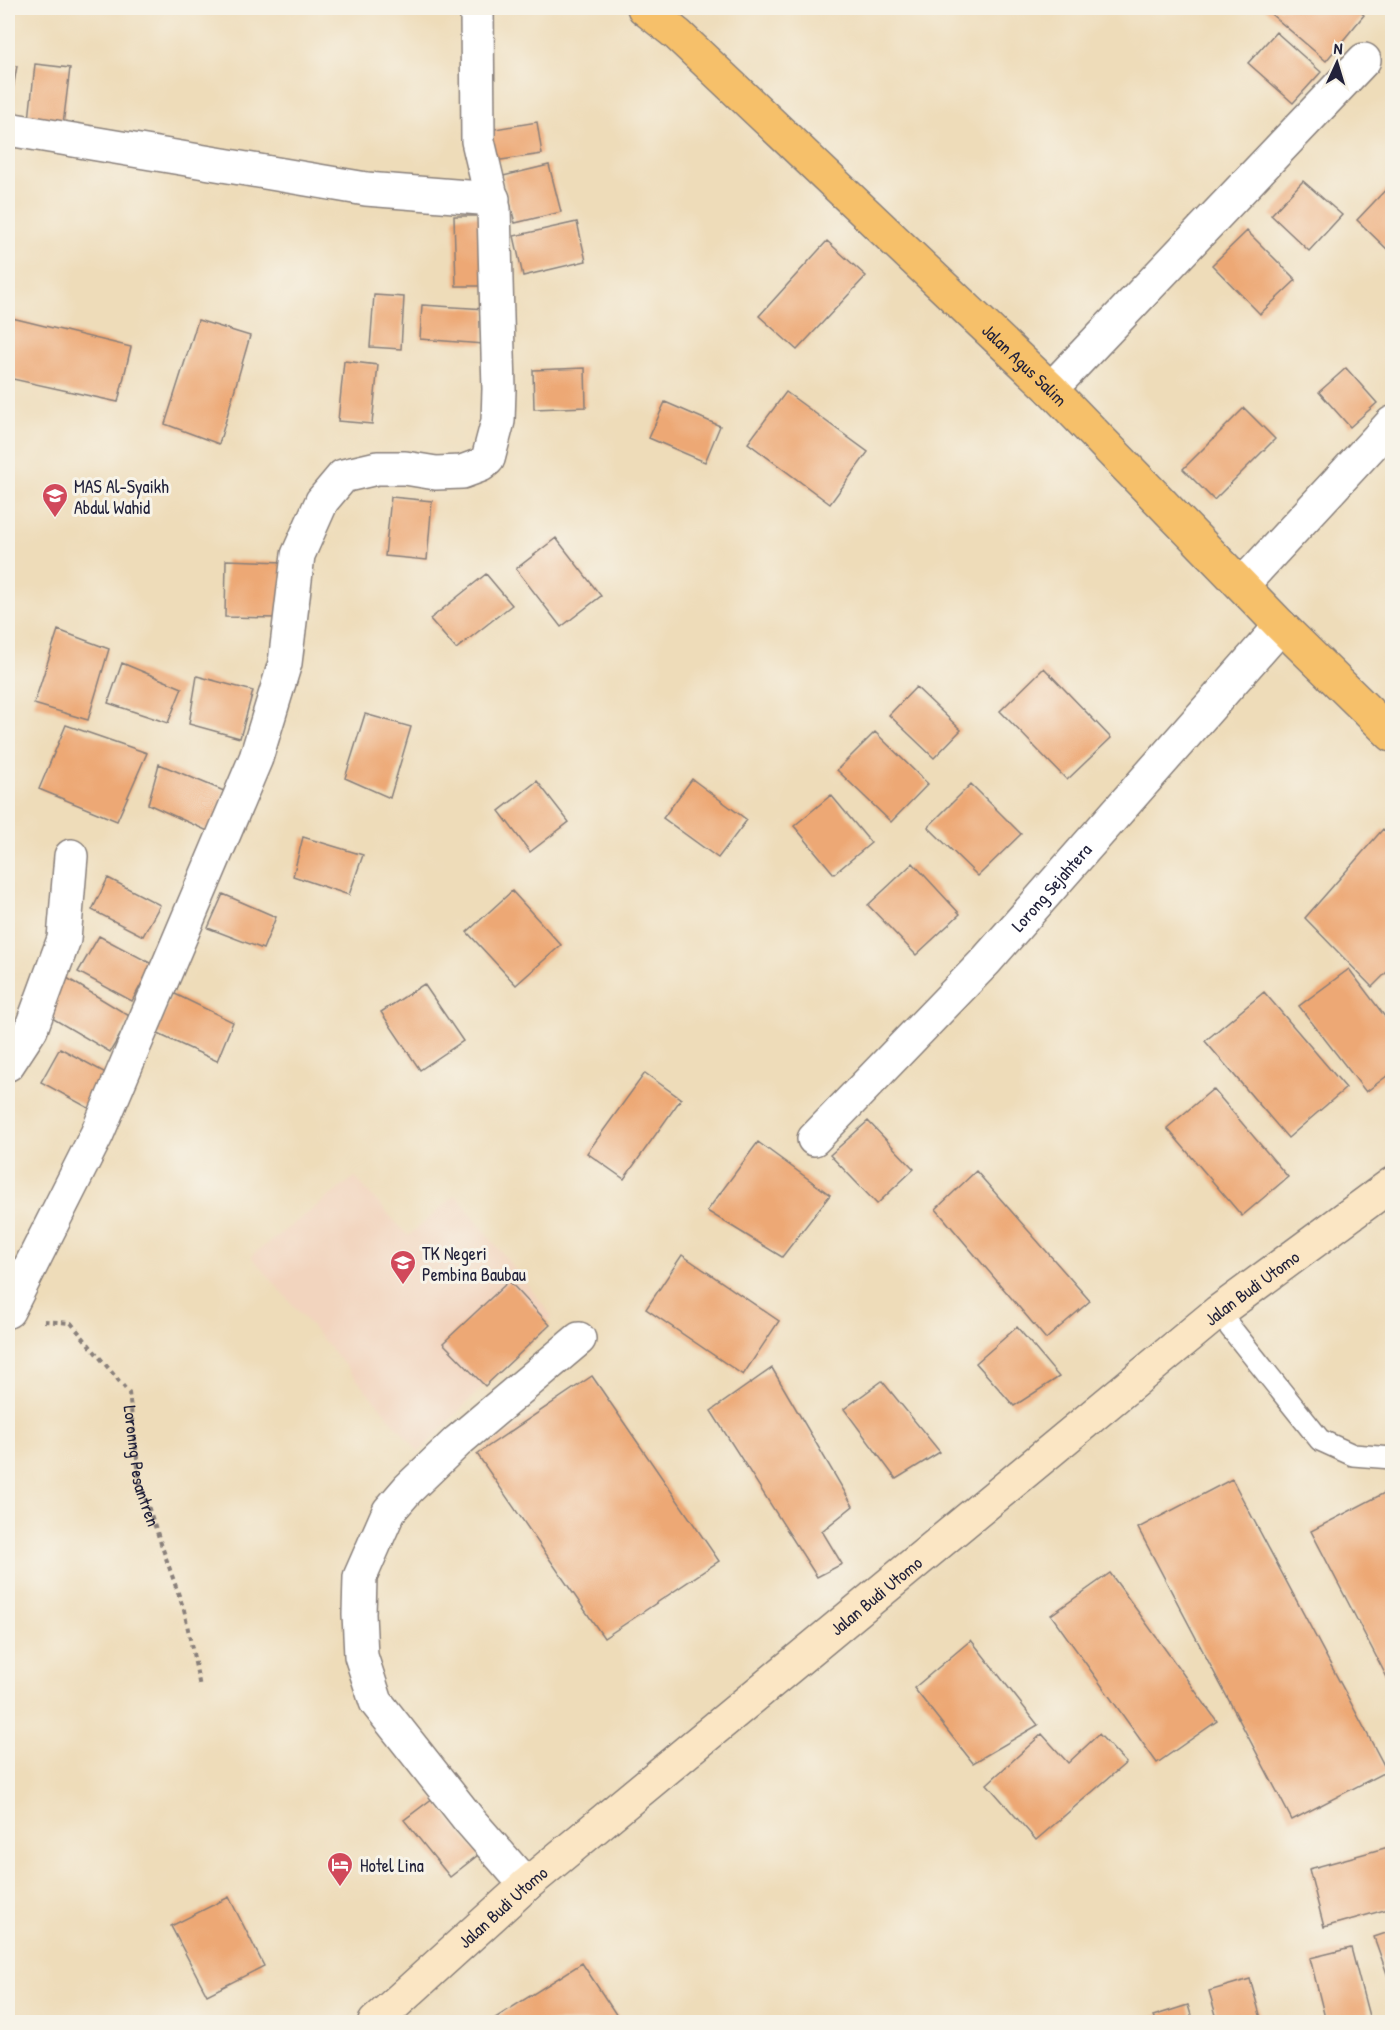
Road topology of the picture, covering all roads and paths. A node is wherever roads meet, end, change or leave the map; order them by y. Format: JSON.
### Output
{"nodes":[{"id":1,"x":477,"y":8,"type":"edge"},
{"id":2,"x":644,"y":8,"type":"edge"},
{"id":3,"x":1364,"y":60,"type":"dead end"},
{"id":4,"x":8,"y":129,"type":"edge"},
{"id":5,"x":493,"y":199,"type":"junction"},
{"id":6,"x":1051,"y":388,"type":"junction"},
{"id":7,"x":1392,"y":423,"type":"edge"},
{"id":8,"x":1242,"y":585,"type":"junction"},
{"id":9,"x":1281,"y":626,"type":"junction"},
{"id":10,"x":1392,"y":735,"type":"edge"},
{"id":11,"x":71,"y":856,"type":"dead end"},
{"id":12,"x":8,"y":1064,"type":"edge"},
{"id":13,"x":814,"y":1139,"type":"dead end"},
{"id":14,"x":1392,"y":1184,"type":"edge"},
{"id":15,"x":8,"y":1311,"type":"edge"},
{"id":16,"x":1218,"y":1312,"type":"junction"},
{"id":17,"x":39,"y":1320,"type":"dead end"},
{"id":18,"x":579,"y":1339,"type":"dead end"},
{"id":19,"x":1392,"y":1458,"type":"edge"},
{"id":20,"x":200,"y":1687,"type":"dead end"},
{"id":21,"x":526,"y":1885,"type":"junction"},
{"id":22,"x":375,"y":2022,"type":"edge"}],
"edges":[{"from":1,"to":5,"type":"street"},
{"from":2,"to":6,"type":"main road","name":"Jalan Agus Salim"},
{"from":3,"to":6,"type":"street"},
{"from":4,"to":5,"type":"street"},
{"from":5,"to":15,"type":"street"},
{"from":6,"to":8,"type":"main road","name":"Jalan Agus Salim"},
{"from":7,"to":8,"type":"street"},
{"from":8,"to":9,"type":"main road","name":"Jalan Agus Salim"},
{"from":9,"to":10,"type":"main road","name":"Jalan Agus Salim"},
{"from":9,"to":13,"type":"street","name":"Lorong Sejahtera"},
{"from":11,"to":12,"type":"street"},
{"from":14,"to":16,"type":"main road","name":"Jalan Budi Utomo"},
{"from":16,"to":19,"type":"lane"},
{"from":16,"to":21,"type":"main road","name":"Jalan Budi Utomo"},
{"from":17,"to":20,"type":"path","name":"Loronng Pesantren"},
{"from":18,"to":21,"type":"street"},
{"from":21,"to":22,"type":"main road","name":"Jalan Budi Utomo"}]}
